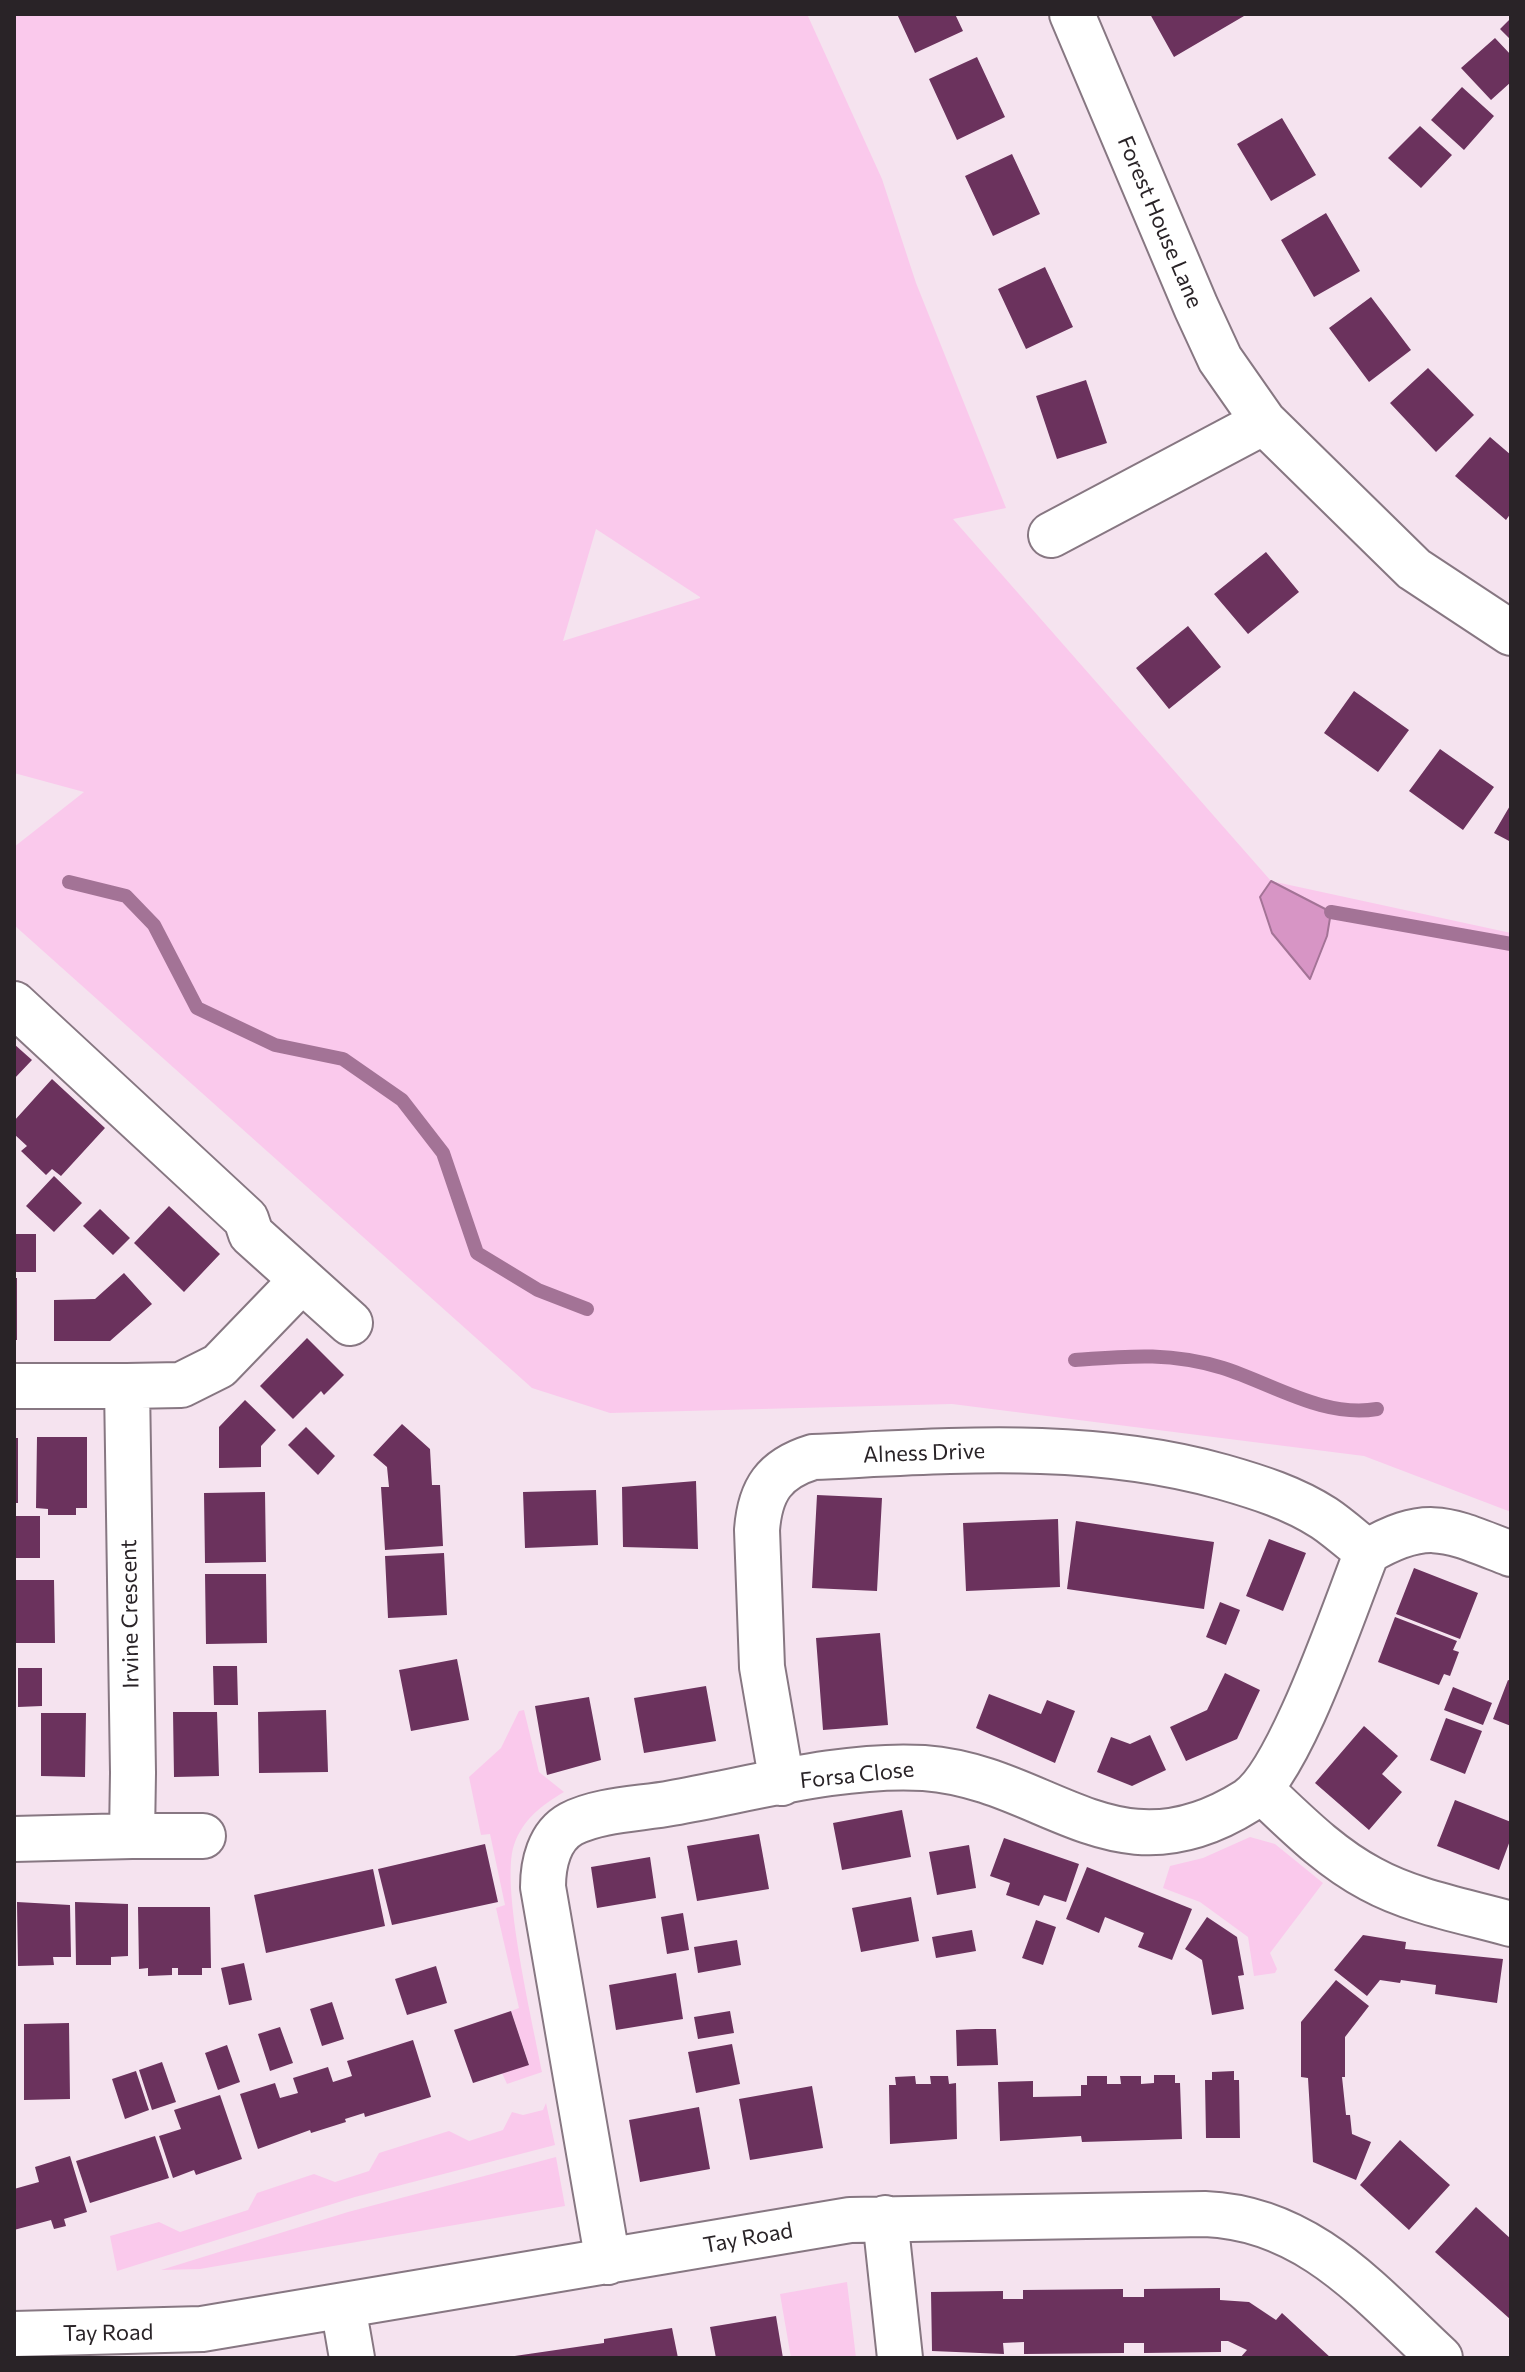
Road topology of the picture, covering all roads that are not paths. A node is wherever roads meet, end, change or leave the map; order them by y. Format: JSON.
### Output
{"nodes":[{"id":1,"x":1072,"y":14,"type":"edge"},
{"id":2,"x":1264,"y":422,"type":"junction"},
{"id":3,"x":1051,"y":535,"type":"dead end"},
{"id":4,"x":1511,"y":633,"type":"edge"},
{"id":5,"x":14,"y":1004,"type":"edge"},
{"id":6,"x":302,"y":1280,"type":"junction"},
{"id":7,"x":350,"y":1323,"type":"dead end"},
{"id":8,"x":14,"y":1386,"type":"edge"},
{"id":9,"x":127,"y":1386,"type":"junction"},
{"id":10,"x":1367,"y":1552,"type":"junction"},
{"id":11,"x":1511,"y":1554,"type":"edge"},
{"id":12,"x":782,"y":1783,"type":"junction"},
{"id":13,"x":1261,"y":1790,"type":"junction"},
{"id":14,"x":132,"y":1836,"type":"junction"},
{"id":15,"x":203,"y":1836,"type":"dead end"},
{"id":16,"x":14,"y":1839,"type":"edge"},
{"id":17,"x":1511,"y":1924,"type":"edge"},
{"id":18,"x":885,"y":2218,"type":"junction"},
{"id":19,"x":608,"y":2262,"type":"junction"},
{"id":20,"x":343,"y":2306,"type":"junction"},
{"id":21,"x":14,"y":2334,"type":"edge"},
{"id":22,"x":352,"y":2358,"type":"edge"},
{"id":23,"x":900,"y":2358,"type":"edge"},
{"id":24,"x":1440,"y":2358,"type":"edge"}],
"edges":[{"from":1,"to":2,"type":"street","name":"Forest House Lane"},
{"from":2,"to":3,"type":"street"},
{"from":2,"to":4,"type":"street","name":"Forest House Lane"},
{"from":5,"to":6,"type":"street"},
{"from":6,"to":7,"type":"street"},
{"from":6,"to":9,"type":"street"},
{"from":8,"to":9,"type":"street"},
{"from":9,"to":14,"type":"street","name":"Irvine Crescent"},
{"from":10,"to":11,"type":"street"},
{"from":10,"to":12,"type":"street","name":"Alness Drive"},
{"from":10,"to":13,"type":"street","name":"Forsa Close"},
{"from":12,"to":13,"type":"street","name":"Forsa Close"},
{"from":12,"to":19,"type":"street","name":"Forsa Close"},
{"from":13,"to":17,"type":"street"},
{"from":14,"to":15,"type":"street"},
{"from":14,"to":16,"type":"street"},
{"from":18,"to":19,"type":"street","name":"Tay Road"},
{"from":18,"to":23,"type":"street"},
{"from":18,"to":24,"type":"street","name":"Tay Road"},
{"from":19,"to":20,"type":"street","name":"Tay Road"},
{"from":20,"to":21,"type":"street","name":"Tay Road"},
{"from":20,"to":22,"type":"street"}]}
